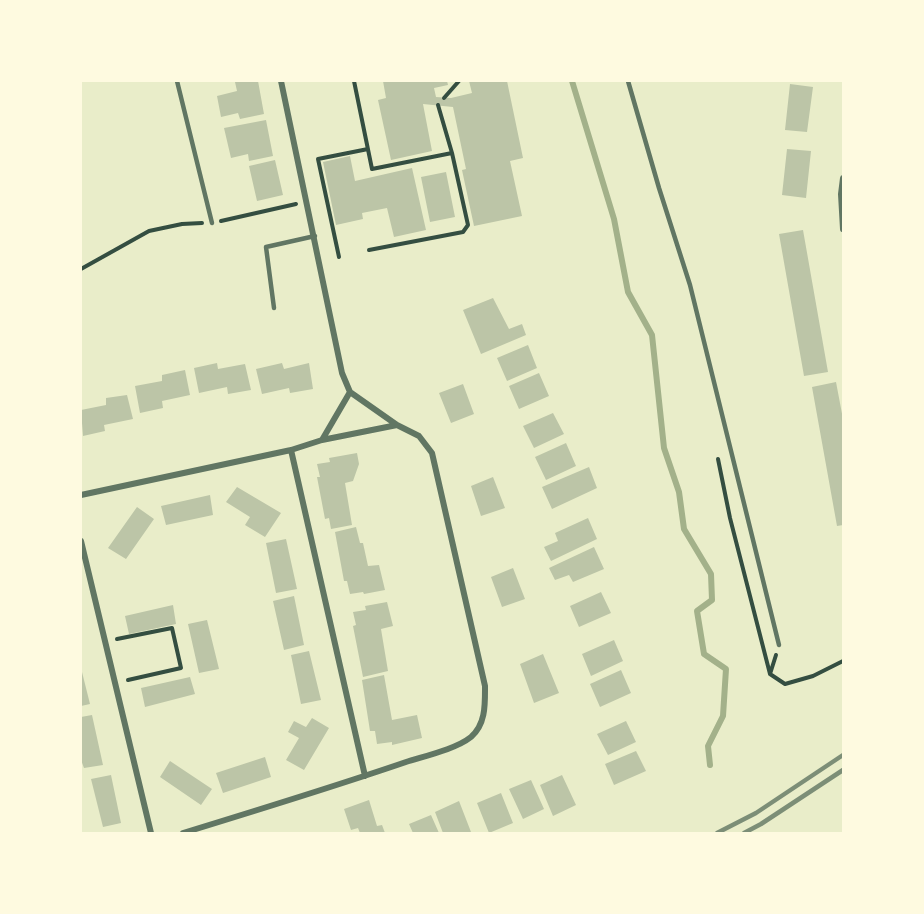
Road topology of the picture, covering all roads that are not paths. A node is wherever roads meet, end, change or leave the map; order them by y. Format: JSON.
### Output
{"nodes":[{"id":1,"x":177,"y":81,"type":"edge"},
{"id":2,"x":281,"y":81,"type":"edge"},
{"id":3,"x":628,"y":81,"type":"edge"},
{"id":4,"x":843,"y":178,"type":"edge"},
{"id":5,"x":212,"y":223,"type":"road end"},
{"id":6,"x":843,"y":229,"type":"edge"},
{"id":7,"x":315,"y":236,"type":"junction"},
{"id":8,"x":274,"y":308,"type":"dead end"},
{"id":9,"x":350,"y":392,"type":"junction"},
{"id":10,"x":397,"y":425,"type":"junction"},
{"id":11,"x":322,"y":440,"type":"junction"},
{"id":12,"x":291,"y":450,"type":"junction"},
{"id":13,"x":81,"y":495,"type":"edge"},
{"id":14,"x":81,"y":541,"type":"edge"},
{"id":15,"x":779,"y":645,"type":"road end"},
{"id":16,"x":365,"y":776,"type":"junction"},
{"id":17,"x":151,"y":833,"type":"edge"},
{"id":18,"x":183,"y":833,"type":"edge"}],
"edges":[{"from":1,"to":5,"type":"lane"},
{"from":2,"to":7,"type":"street"},
{"from":3,"to":15,"type":"lane"},
{"from":4,"to":6,"type":"street"},
{"from":7,"to":8,"type":"lane"},
{"from":7,"to":9,"type":"street"},
{"from":9,"to":10,"type":"street"},
{"from":9,"to":11,"type":"street"},
{"from":10,"to":11,"type":"street"},
{"from":10,"to":16,"type":"street"},
{"from":11,"to":12,"type":"street"},
{"from":12,"to":13,"type":"street"},
{"from":12,"to":16,"type":"street"},
{"from":14,"to":17,"type":"street"},
{"from":16,"to":18,"type":"street"}]}
